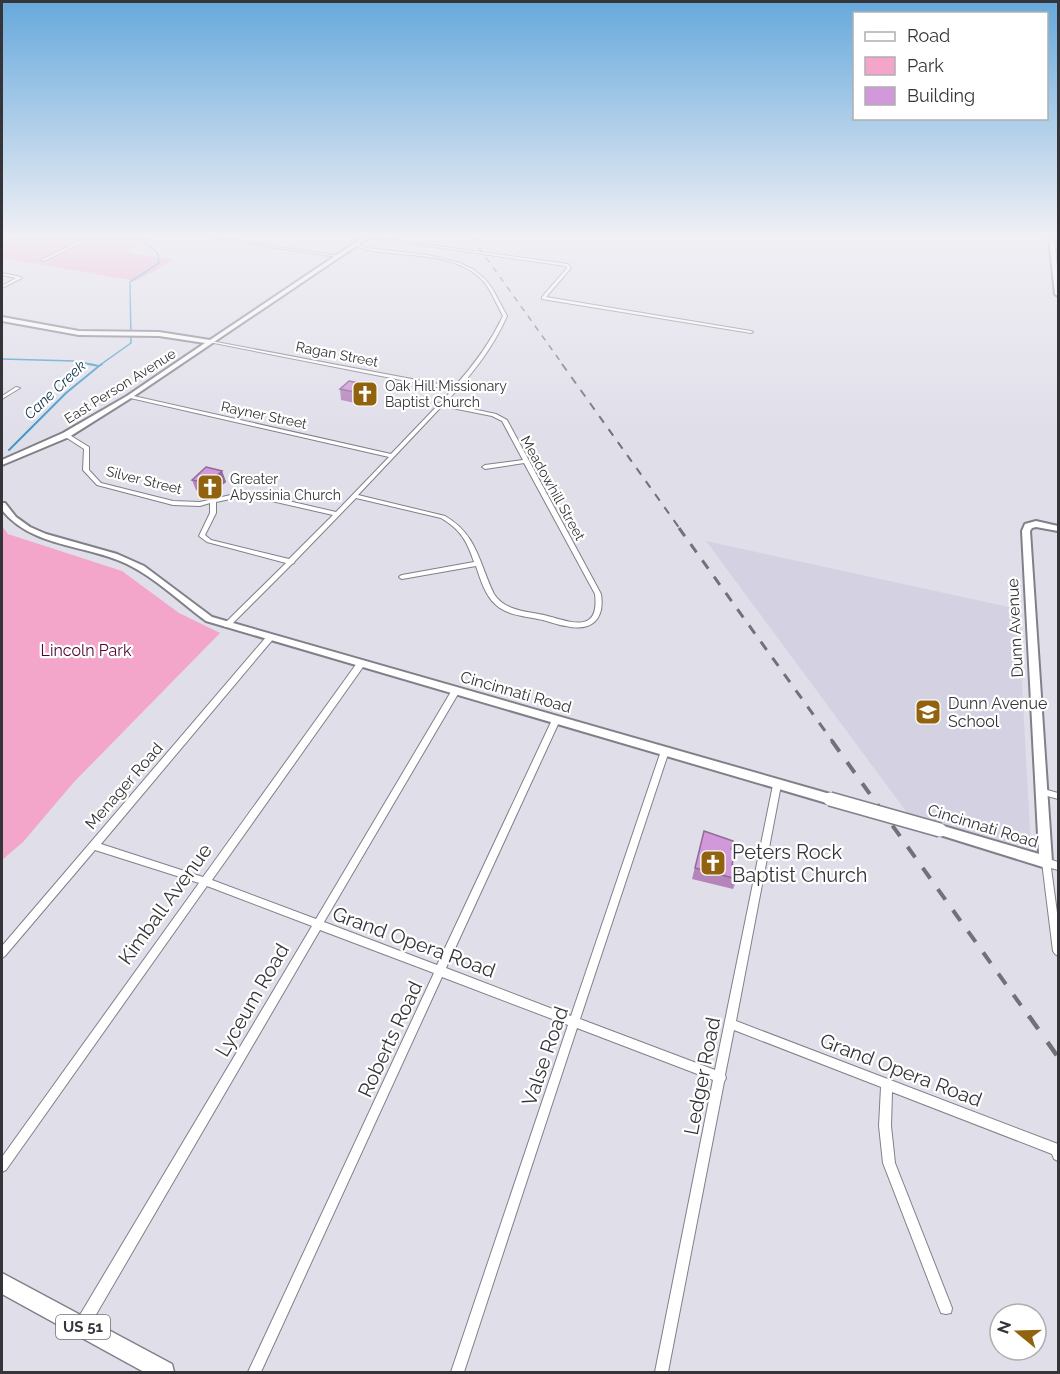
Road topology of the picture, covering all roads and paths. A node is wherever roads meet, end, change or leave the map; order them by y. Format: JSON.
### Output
{"nodes":[{"id":1,"x":269,"y":302,"type":"edge"},
{"id":2,"x":497,"y":302,"type":"edge"},
{"id":3,"x":568,"y":302,"type":"edge"},
{"id":4,"x":2,"y":319,"type":"edge"},
{"id":5,"x":751,"y":332,"type":"dead end"},
{"id":6,"x":210,"y":342,"type":"junction"},
{"id":7,"x":18,"y":388,"type":"dead end"},
{"id":8,"x":455,"y":389,"type":"junction"},
{"id":9,"x":129,"y":397,"type":"junction"},
{"id":10,"x":2,"y":398,"type":"edge"},
{"id":11,"x":440,"y":404,"type":"junction"},
{"id":12,"x":66,"y":435,"type":"junction"},
{"id":13,"x":393,"y":456,"type":"junction"},
{"id":14,"x":524,"y":461,"type":"junction"},
{"id":15,"x":2,"y":464,"type":"edge"},
{"id":16,"x":485,"y":467,"type":"dead end"},
{"id":17,"x":354,"y":496,"type":"junction"},
{"id":18,"x":213,"y":502,"type":"junction"},
{"id":19,"x":2,"y":505,"type":"edge"},
{"id":20,"x":336,"y":514,"type":"junction"},
{"id":21,"x":1059,"y":528,"type":"edge"},
{"id":22,"x":292,"y":562,"type":"junction"},
{"id":23,"x":477,"y":564,"type":"junction"},
{"id":24,"x":402,"y":577,"type":"dead end"},
{"id":25,"x":227,"y":625,"type":"junction"},
{"id":26,"x":270,"y":638,"type":"junction"},
{"id":27,"x":360,"y":665,"type":"junction"},
{"id":28,"x":455,"y":692,"type":"junction"},
{"id":29,"x":555,"y":720,"type":"junction"},
{"id":30,"x":665,"y":752,"type":"junction"},
{"id":31,"x":777,"y":785,"type":"junction"},
{"id":32,"x":1041,"y":791,"type":"junction"},
{"id":33,"x":1059,"y":796,"type":"edge"},
{"id":34,"x":93,"y":845,"type":"junction"},
{"id":35,"x":1052,"y":864,"type":"edge"},
{"id":36,"x":204,"y":881,"type":"junction"},
{"id":37,"x":317,"y":925,"type":"junction"},
{"id":38,"x":1057,"y":932,"type":"edge"},
{"id":39,"x":1059,"y":951,"type":"edge"},
{"id":40,"x":2,"y":953,"type":"edge"},
{"id":41,"x":442,"y":971,"type":"junction"},
{"id":42,"x":576,"y":1021,"type":"junction"},
{"id":43,"x":731,"y":1024,"type":"junction"},
{"id":44,"x":721,"y":1078,"type":"junction"},
{"id":45,"x":887,"y":1084,"type":"junction"},
{"id":46,"x":1058,"y":1150,"type":"edge"},
{"id":47,"x":1059,"y":1155,"type":"edge"},
{"id":48,"x":2,"y":1166,"type":"edge"},
{"id":49,"x":2,"y":1283,"type":"edge"},
{"id":50,"x":946,"y":1308,"type":"dead end"},
{"id":51,"x":81,"y":1326,"type":"junction"},
{"id":52,"x":164,"y":1372,"type":"edge"},
{"id":53,"x":254,"y":1372,"type":"edge"},
{"id":54,"x":457,"y":1372,"type":"edge"},
{"id":55,"x":661,"y":1372,"type":"edge"}],
"edges":[{"from":1,"to":6,"type":"street","name":"East Person Avenue"},
{"from":2,"to":8,"type":"street"},
{"from":3,"to":5,"type":"street"},
{"from":4,"to":6,"type":"street","name":"Ragan Street"},
{"from":6,"to":8,"type":"street","name":"Ragan Street"},
{"from":6,"to":9,"type":"street","name":"East Person Avenue"},
{"from":7,"to":10,"type":"street"},
{"from":8,"to":11,"type":"street"},
{"from":9,"to":12,"type":"street","name":"East Person Avenue"},
{"from":9,"to":13,"type":"street","name":"Rayner Street"},
{"from":11,"to":13,"type":"street"},
{"from":11,"to":14,"type":"street","name":"Meadowhill Street"},
{"from":12,"to":15,"type":"street","name":"East Person Avenue"},
{"from":12,"to":18,"type":"street","name":"Silver Street"},
{"from":13,"to":17,"type":"street"},
{"from":14,"to":16,"type":"street"},
{"from":14,"to":23,"type":"street","name":"Meadowhill Street"},
{"from":17,"to":20,"type":"street"},
{"from":17,"to":23,"type":"street"},
{"from":18,"to":20,"type":"street"},
{"from":18,"to":22,"type":"street"},
{"from":19,"to":25,"type":"street","name":"Cincinnati Road"},
{"from":20,"to":22,"type":"street"},
{"from":21,"to":32,"type":"street","name":"Dunn Avenue"},
{"from":22,"to":25,"type":"street"},
{"from":23,"to":24,"type":"street"},
{"from":25,"to":26,"type":"street","name":"Cincinnati Road"},
{"from":26,"to":27,"type":"street","name":"Cincinnati Road"},
{"from":26,"to":34,"type":"street","name":"Menager Road"},
{"from":27,"to":28,"type":"street","name":"Cincinnati Road"},
{"from":27,"to":36,"type":"street","name":"Kimball Avenue"},
{"from":28,"to":29,"type":"street","name":"Cincinnati Road"},
{"from":28,"to":37,"type":"street","name":"Lyceum Road"},
{"from":29,"to":30,"type":"street","name":"Cincinnati Road"},
{"from":29,"to":41,"type":"street","name":"Roberts Road"},
{"from":30,"to":31,"type":"street","name":"Cincinnati Road"},
{"from":30,"to":42,"type":"street","name":"Valse Road"},
{"from":31,"to":35,"type":"street","name":"Cincinnati Road","bridge":true},
{"from":31,"to":43,"type":"street","name":"Ledger Road"},
{"from":32,"to":33,"type":"street"},
{"from":32,"to":35,"type":"street","name":"Dunn Avenue"},
{"from":34,"to":36,"type":"street","name":"Grand Opera Road"},
{"from":34,"to":40,"type":"street","name":"Menager Road"},
{"from":35,"to":38,"type":"street","name":"Dunn Avenue"},
{"from":36,"to":37,"type":"street","name":"Grand Opera Road"},
{"from":36,"to":48,"type":"street","name":"Kimball Avenue"},
{"from":37,"to":41,"type":"street","name":"Grand Opera Road"},
{"from":37,"to":51,"type":"street","name":"Lyceum Road"},
{"from":38,"to":39,"type":"street","name":"Dunn Avenue"},
{"from":41,"to":42,"type":"street","name":"Grand Opera Road"},
{"from":41,"to":53,"type":"street","name":"Roberts Road"},
{"from":42,"to":44,"type":"street","name":"Grand Opera Road"},
{"from":42,"to":54,"type":"street","name":"Valse Road"},
{"from":43,"to":44,"type":"street","name":"Ledger Road"},
{"from":43,"to":45,"type":"street","name":"Grand Opera Road"},
{"from":44,"to":55,"type":"street","name":"Ledger Road"},
{"from":45,"to":46,"type":"street","name":"Grand Opera Road"},
{"from":45,"to":50,"type":"street"},
{"from":46,"to":47,"type":"street"},
{"from":49,"to":51,"type":"main road","number":"US 51"},
{"from":51,"to":52,"type":"main road","number":"US 51"}]}
